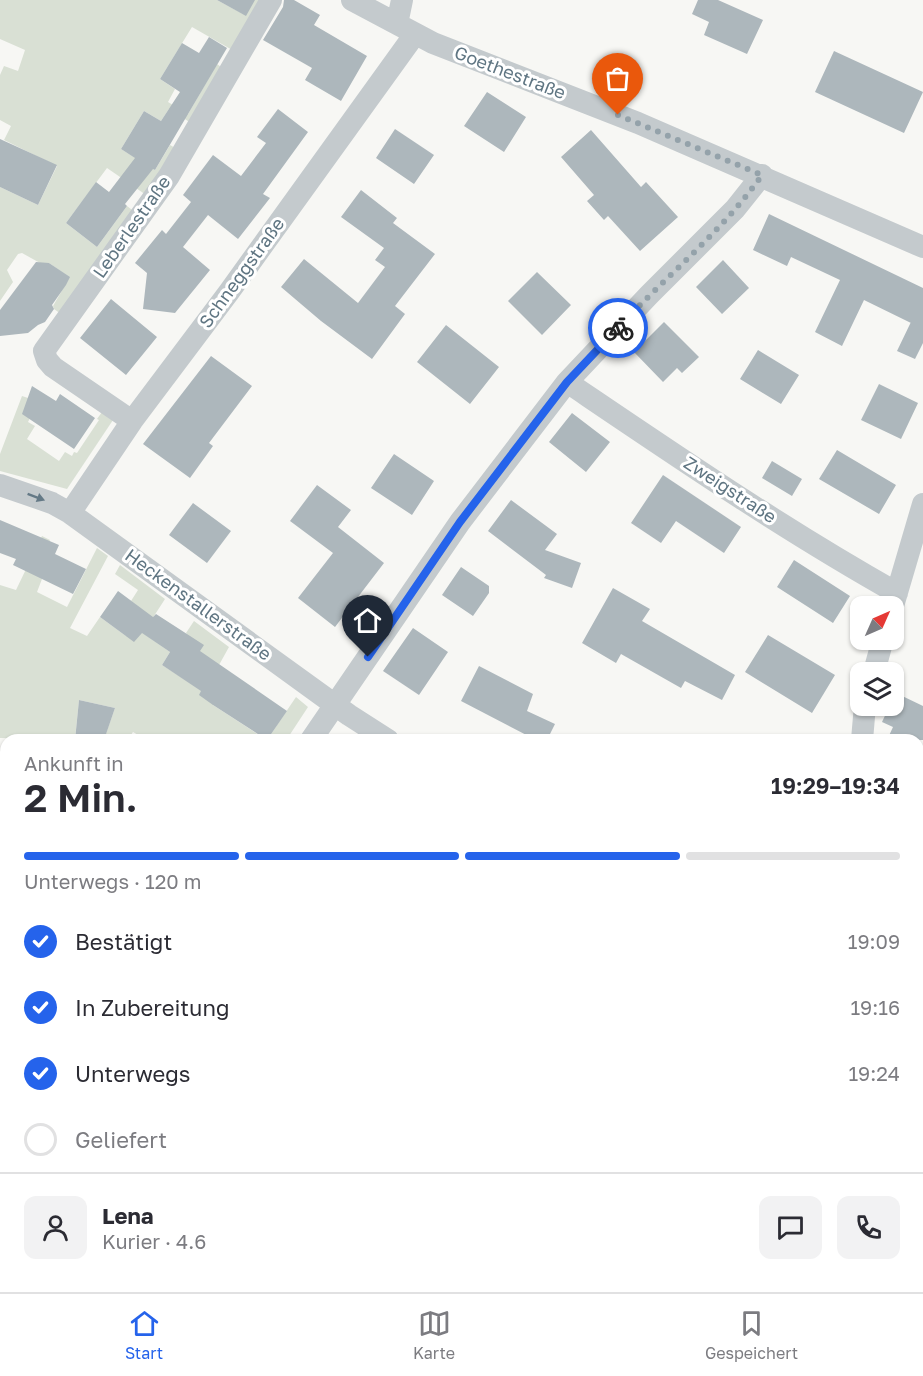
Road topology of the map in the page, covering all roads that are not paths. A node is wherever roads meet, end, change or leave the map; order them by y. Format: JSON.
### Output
{"nodes":[{"id":1,"x":271,"y":0,"type":"edge"},
{"id":2,"x":351,"y":0,"type":"edge"},
{"id":3,"x":402,"y":0,"type":"edge"},
{"id":4,"x":406,"y":29,"type":"junction"},
{"id":5,"x":762,"y":175,"type":"junction"},
{"id":6,"x":923,"y":247,"type":"edge"},
{"id":7,"x":567,"y":382,"type":"junction"},
{"id":8,"x":132,"y":421,"type":"junction"},
{"id":9,"x":0,"y":485,"type":"edge"},
{"id":10,"x":923,"y":504,"type":"edge"},
{"id":11,"x":70,"y":513,"type":"junction"},
{"id":12,"x":890,"y":596,"type":"edge"},
{"id":13,"x":896,"y":596,"type":"edge"},
{"id":14,"x":334,"y":705,"type":"junction"},
{"id":15,"x":864,"y":716,"type":"edge"},
{"id":16,"x":315,"y":734,"type":"edge"},
{"id":17,"x":379,"y":734,"type":"edge"},
{"id":18,"x":863,"y":734,"type":"edge"}],
"edges":[{"from":1,"to":8,"type":"street","name":"Leberlestraße"},
{"from":2,"to":4,"type":"street","name":"Goethestraße"},
{"from":3,"to":4,"type":"street"},
{"from":4,"to":5,"type":"street","name":"Goethestraße"},
{"from":4,"to":8,"type":"street","name":"Schneggstraße"},
{"from":5,"to":6,"type":"street","name":"Goethestraße"},
{"from":5,"to":7,"type":"street"},
{"from":7,"to":12,"type":"street","name":"Zweigstraße"},
{"from":7,"to":14,"type":"street"},
{"from":8,"to":11,"type":"street","name":"Schneggstraße"},
{"from":9,"to":11,"type":"street","name":"Heckenstallerstraße","one_way":true},
{"from":10,"to":13,"type":"street"},
{"from":11,"to":14,"type":"street","name":"Heckenstallerstraße"},
{"from":14,"to":16,"type":"street"},
{"from":14,"to":17,"type":"street","name":"Heckenstallerstraße"},
{"from":15,"to":18,"type":"street"}]}
